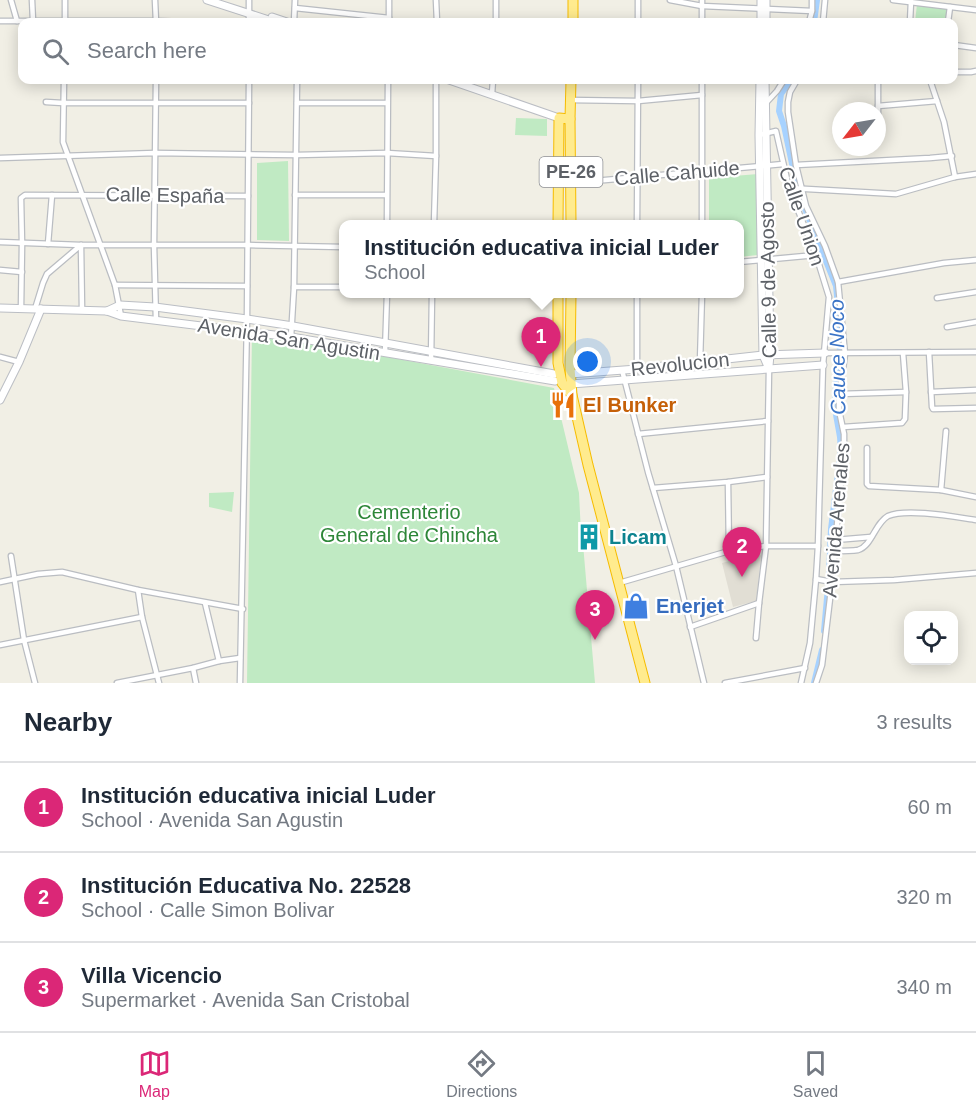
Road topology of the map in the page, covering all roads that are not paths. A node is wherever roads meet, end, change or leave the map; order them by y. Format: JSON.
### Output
{"nodes":[{"id":1,"x":11,"y":0,"type":"edge"},
{"id":2,"x":32,"y":0,"type":"edge"},
{"id":3,"x":65,"y":0,"type":"edge"},
{"id":4,"x":155,"y":0,"type":"edge"},
{"id":5,"x":207,"y":0,"type":"edge"},
{"id":6,"x":222,"y":0,"type":"edge"},
{"id":7,"x":249,"y":0,"type":"edge"},
{"id":8,"x":295,"y":0,"type":"edge"},
{"id":9,"x":389,"y":0,"type":"edge"},
{"id":10,"x":436,"y":0,"type":"edge"},
{"id":11,"x":496,"y":0,"type":"edge"},
{"id":12,"x":573,"y":0,"type":"edge"},
{"id":13,"x":638,"y":0,"type":"edge"},
{"id":14,"x":670,"y":0,"type":"edge"},
{"id":15,"x":761,"y":0,"type":"edge"},
{"id":16,"x":766,"y":0,"type":"edge"},
{"id":17,"x":813,"y":0,"type":"edge"},
{"id":18,"x":825,"y":0,"type":"edge"},
{"id":19,"x":893,"y":0,"type":"edge"},
{"id":20,"x":911,"y":1,"type":"edge"},
{"id":21,"x":702,"y":3,"type":"edge"},
{"id":22,"x":950,"y":7,"type":"junction"},
{"id":23,"x":295,"y":8,"type":"junction"},
{"id":24,"x":764,"y":10,"type":"junction"},
{"id":25,"x":976,"y":10,"type":"edge"},
{"id":26,"x":249,"y":11,"type":"junction"},
{"id":27,"x":812,"y":11,"type":"junction"},
{"id":28,"x":33,"y":18,"type":"edge"},
{"id":29,"x":65,"y":18,"type":"edge"},
{"id":30,"x":156,"y":18,"type":"edge"},
{"id":31,"x":249,"y":18,"type":"edge"},
{"id":32,"x":266,"y":18,"type":"edge"},
{"id":33,"x":273,"y":18,"type":"edge"},
{"id":34,"x":294,"y":18,"type":"edge"},
{"id":35,"x":373,"y":18,"type":"edge"},
{"id":36,"x":389,"y":18,"type":"edge"},
{"id":37,"x":437,"y":18,"type":"edge"},
{"id":38,"x":496,"y":18,"type":"edge"},
{"id":39,"x":573,"y":18,"type":"edge"},
{"id":40,"x":638,"y":18,"type":"edge"},
{"id":41,"x":762,"y":18,"type":"edge"},
{"id":42,"x":765,"y":18,"type":"edge"},
{"id":43,"x":810,"y":18,"type":"edge"},
{"id":44,"x":823,"y":18,"type":"edge"},
{"id":45,"x":910,"y":18,"type":"edge"},
{"id":46,"x":949,"y":18,"type":"edge"},
{"id":47,"x":0,"y":21,"type":"edge"},
{"id":48,"x":17,"y":21,"type":"joint"},
{"id":49,"x":958,"y":46,"type":"edge"},
{"id":50,"x":976,"y":48,"type":"edge"},
{"id":51,"x":976,"y":71,"type":"edge"},
{"id":52,"x":958,"y":72,"type":"edge"},
{"id":53,"x":64,"y":84,"type":"edge"},
{"id":54,"x":156,"y":84,"type":"edge"},
{"id":55,"x":249,"y":84,"type":"edge"},
{"id":56,"x":297,"y":84,"type":"edge"},
{"id":57,"x":388,"y":84,"type":"edge"},
{"id":58,"x":436,"y":84,"type":"edge"},
{"id":59,"x":461,"y":84,"type":"edge"},
{"id":60,"x":493,"y":84,"type":"edge"},
{"id":61,"x":571,"y":84,"type":"edge"},
{"id":62,"x":638,"y":84,"type":"edge"},
{"id":63,"x":702,"y":84,"type":"edge"},
{"id":64,"x":760,"y":84,"type":"edge"},
{"id":65,"x":765,"y":84,"type":"edge"},
{"id":66,"x":781,"y":84,"type":"edge"},
{"id":67,"x":795,"y":84,"type":"edge"},
{"id":68,"x":878,"y":84,"type":"edge"},
{"id":69,"x":931,"y":84,"type":"edge"},
{"id":70,"x":492,"y":94,"type":"junction"},
{"id":71,"x":702,"y":95,"type":"junction"},
{"id":72,"x":570,"y":100,"type":"junction"},
{"id":73,"x":638,"y":100,"type":"junction"},
{"id":74,"x":937,"y":101,"type":"junction"},
{"id":75,"x":46,"y":102,"type":"dead end"},
{"id":76,"x":878,"y":102,"type":"edge"},
{"id":77,"x":63,"y":103,"type":"junction"},
{"id":78,"x":156,"y":103,"type":"junction"},
{"id":79,"x":249,"y":103,"type":"junction"},
{"id":80,"x":297,"y":103,"type":"junction"},
{"id":81,"x":387,"y":103,"type":"junction"},
{"id":82,"x":886,"y":105,"type":"edge"},
{"id":83,"x":762,"y":107,"type":"junction"},
{"id":84,"x":559,"y":118,"type":"junction"},
{"id":85,"x":570,"y":119,"type":"junction"},
{"id":86,"x":762,"y":134,"type":"junction"},
{"id":87,"x":156,"y":153,"type":"junction"},
{"id":88,"x":248,"y":153,"type":"junction"},
{"id":89,"x":387,"y":153,"type":"junction"},
{"id":90,"x":68,"y":155,"type":"junction"},
{"id":91,"x":296,"y":155,"type":"junction"},
{"id":92,"x":436,"y":156,"type":"junction"},
{"id":93,"x":952,"y":156,"type":"junction"},
{"id":94,"x":0,"y":158,"type":"edge"},
{"id":95,"x":783,"y":164,"type":"junction"},
{"id":96,"x":763,"y":165,"type":"junction"},
{"id":97,"x":796,"y":165,"type":"junction"},
{"id":98,"x":702,"y":172,"type":"junction"},
{"id":99,"x":976,"y":174,"type":"edge"},
{"id":100,"x":638,"y":177,"type":"junction"},
{"id":101,"x":956,"y":177,"type":"junction"},
{"id":102,"x":572,"y":183,"type":"junction"},
{"id":103,"x":789,"y":189,"type":"junction"},
{"id":104,"x":799,"y":189,"type":"junction"},
{"id":105,"x":82,"y":194,"type":"junction"},
{"id":106,"x":52,"y":195,"type":"junction"},
{"id":107,"x":155,"y":195,"type":"junction"},
{"id":108,"x":295,"y":195,"type":"junction"},
{"id":109,"x":386,"y":195,"type":"junction"},
{"id":110,"x":248,"y":196,"type":"junction"},
{"id":111,"x":572,"y":203,"type":"junction"},
{"id":112,"x":559,"y":204,"type":"junction"},
{"id":113,"x":387,"y":220,"type":"edge"},
{"id":114,"x":434,"y":220,"type":"edge"},
{"id":115,"x":558,"y":220,"type":"edge"},
{"id":116,"x":571,"y":220,"type":"edge"},
{"id":117,"x":637,"y":220,"type":"edge"},
{"id":118,"x":702,"y":220,"type":"edge"},
{"id":119,"x":0,"y":242,"type":"edge"},
{"id":120,"x":22,"y":244,"type":"junction"},
{"id":121,"x":48,"y":244,"type":"junction"},
{"id":122,"x":81,"y":245,"type":"junction"},
{"id":123,"x":154,"y":245,"type":"junction"},
{"id":124,"x":248,"y":245,"type":"junction"},
{"id":125,"x":101,"y":246,"type":"junction"},
{"id":126,"x":295,"y":246,"type":"junction"},
{"id":127,"x":339,"y":247,"type":"edge"},
{"id":128,"x":816,"y":255,"type":"junction"},
{"id":129,"x":764,"y":260,"type":"junction"},
{"id":130,"x":976,"y":260,"type":"edge"},
{"id":131,"x":744,"y":262,"type":"edge"},
{"id":132,"x":0,"y":270,"type":"edge"},
{"id":133,"x":22,"y":272,"type":"junction"},
{"id":134,"x":838,"y":282,"type":"junction"},
{"id":135,"x":116,"y":285,"type":"junction"},
{"id":136,"x":154,"y":285,"type":"junction"},
{"id":137,"x":247,"y":286,"type":"junction"},
{"id":138,"x":294,"y":287,"type":"junction"},
{"id":139,"x":339,"y":287,"type":"edge"},
{"id":140,"x":976,"y":292,"type":"edge"},
{"id":141,"x":387,"y":298,"type":"edge"},
{"id":142,"x":432,"y":298,"type":"edge"},
{"id":143,"x":558,"y":298,"type":"edge"},
{"id":144,"x":571,"y":298,"type":"edge"},
{"id":145,"x":637,"y":298,"type":"edge"},
{"id":146,"x":702,"y":298,"type":"edge"},
{"id":147,"x":937,"y":298,"type":"dead end"},
{"id":148,"x":120,"y":305,"type":"junction"},
{"id":149,"x":155,"y":307,"type":"junction"},
{"id":150,"x":0,"y":308,"type":"edge"},
{"id":151,"x":21,"y":309,"type":"junction"},
{"id":152,"x":38,"y":309,"type":"junction"},
{"id":153,"x":82,"y":310,"type":"junction"},
{"id":154,"x":107,"y":311,"type":"junction"},
{"id":155,"x":121,"y":315,"type":"junction"},
{"id":156,"x":156,"y":320,"type":"junction"},
{"id":157,"x":247,"y":320,"type":"junction"},
{"id":158,"x":976,"y":322,"type":"edge"},
{"id":159,"x":293,"y":326,"type":"junction"},
{"id":160,"x":947,"y":327,"type":"dead end"},
{"id":161,"x":247,"y":331,"type":"junction"},
{"id":162,"x":291,"y":337,"type":"junction"},
{"id":163,"x":385,"y":344,"type":"junction"},
{"id":164,"x":903,"y":352,"type":"junction"},
{"id":165,"x":929,"y":352,"type":"junction"},
{"id":166,"x":976,"y":352,"type":"edge"},
{"id":167,"x":385,"y":353,"type":"junction"},
{"id":168,"x":431,"y":353,"type":"junction"},
{"id":169,"x":825,"y":353,"type":"junction"},
{"id":170,"x":845,"y":354,"type":"junction"},
{"id":171,"x":766,"y":355,"type":"junction"},
{"id":172,"x":0,"y":357,"type":"edge"},
{"id":173,"x":431,"y":361,"type":"junction"},
{"id":174,"x":19,"y":362,"type":"junction"},
{"id":175,"x":700,"y":362,"type":"junction"},
{"id":176,"x":824,"y":365,"type":"junction"},
{"id":177,"x":637,"y":369,"type":"junction"},
{"id":178,"x":769,"y":369,"type":"junction"},
{"id":179,"x":622,"y":370,"type":"junction"},
{"id":180,"x":562,"y":378,"type":"junction"},
{"id":181,"x":624,"y":380,"type":"junction"},
{"id":182,"x":976,"y":390,"type":"edge"},
{"id":183,"x":906,"y":392,"type":"junction"},
{"id":184,"x":931,"y":392,"type":"junction"},
{"id":185,"x":840,"y":394,"type":"junction"},
{"id":186,"x":0,"y":399,"type":"edge"},
{"id":187,"x":976,"y":408,"type":"edge"},
{"id":188,"x":768,"y":421,"type":"junction"},
{"id":189,"x":843,"y":427,"type":"junction"},
{"id":190,"x":946,"y":431,"type":"dead end"},
{"id":191,"x":638,"y":434,"type":"junction"},
{"id":192,"x":867,"y":448,"type":"dead end"},
{"id":193,"x":767,"y":477,"type":"junction"},
{"id":194,"x":728,"y":482,"type":"junction"},
{"id":195,"x":653,"y":489,"type":"junction"},
{"id":196,"x":941,"y":490,"type":"junction"},
{"id":197,"x":976,"y":496,"type":"edge"},
{"id":198,"x":976,"y":520,"type":"edge"},
{"id":199,"x":871,"y":537,"type":"junction"},
{"id":200,"x":835,"y":540,"type":"junction"},
{"id":201,"x":766,"y":546,"type":"junction"},
{"id":202,"x":818,"y":546,"type":"junction"},
{"id":203,"x":729,"y":551,"type":"junction"},
{"id":204,"x":834,"y":551,"type":"junction"},
{"id":205,"x":11,"y":556,"type":"dead end"},
{"id":206,"x":676,"y":566,"type":"junction"},
{"id":207,"x":976,"y":573,"type":"edge"},
{"id":208,"x":14,"y":579,"type":"junction"},
{"id":209,"x":816,"y":579,"type":"junction"},
{"id":210,"x":0,"y":582,"type":"edge"},
{"id":211,"x":832,"y":582,"type":"junction"},
{"id":212,"x":619,"y":583,"type":"junction"},
{"id":213,"x":138,"y":590,"type":"junction"},
{"id":214,"x":205,"y":603,"type":"junction"},
{"id":215,"x":759,"y":603,"type":"junction"},
{"id":216,"x":243,"y":609,"type":"junction"},
{"id":217,"x":142,"y":617,"type":"junction"},
{"id":218,"x":690,"y":627,"type":"junction"},
{"id":219,"x":756,"y":638,"type":"dead end"},
{"id":220,"x":24,"y":640,"type":"junction"},
{"id":221,"x":0,"y":645,"type":"edge"},
{"id":222,"x":240,"y":658,"type":"junction"},
{"id":223,"x":219,"y":661,"type":"junction"},
{"id":224,"x":193,"y":668,"type":"junction"},
{"id":225,"x":805,"y":668,"type":"junction"},
{"id":226,"x":157,"y":674,"type":"junction"},
{"id":227,"x":35,"y":683,"type":"edge"},
{"id":228,"x":117,"y":683,"type":"edge"},
{"id":229,"x":159,"y":683,"type":"edge"},
{"id":230,"x":196,"y":683,"type":"edge"},
{"id":231,"x":240,"y":683,"type":"edge"},
{"id":232,"x":645,"y":683,"type":"edge"},
{"id":233,"x":704,"y":683,"type":"edge"},
{"id":234,"x":725,"y":683,"type":"edge"},
{"id":235,"x":801,"y":683,"type":"edge"},
{"id":236,"x":816,"y":683,"type":"edge"}],
"edges":[{"from":1,"to":48,"type":"street"},
{"from":2,"to":28,"type":"street"},
{"from":3,"to":29,"type":"street"},
{"from":4,"to":30,"type":"street"},
{"from":5,"to":26,"type":"street"},
{"from":6,"to":26,"type":"street"},
{"from":7,"to":26,"type":"street"},
{"from":8,"to":23,"type":"street"},
{"from":9,"to":36,"type":"street"},
{"from":10,"to":37,"type":"street"},
{"from":11,"to":38,"type":"street"},
{"from":12,"to":39,"type":"highway"},
{"from":13,"to":40,"type":"street"},
{"from":14,"to":21,"type":"street"},
{"from":15,"to":24,"type":"street"},
{"from":16,"to":24,"type":"street"},
{"from":17,"to":27,"type":"street"},
{"from":18,"to":44,"type":"street"},
{"from":19,"to":20,"type":"street"},
{"from":20,"to":22,"type":"street"},
{"from":20,"to":45,"type":"street"},
{"from":21,"to":24,"type":"street"},
{"from":22,"to":25,"type":"street"},
{"from":22,"to":46,"type":"street"},
{"from":23,"to":34,"type":"street"},
{"from":23,"to":35,"type":"street"},
{"from":24,"to":27,"type":"street"},
{"from":24,"to":41,"type":"street"},
{"from":24,"to":42,"type":"street"},
{"from":26,"to":31,"type":"street"},
{"from":26,"to":32,"type":"street"},
{"from":26,"to":33,"type":"street"},
{"from":27,"to":43,"type":"street"},
{"from":47,"to":48,"type":"street"},
{"from":49,"to":50,"type":"street"},
{"from":51,"to":52,"type":"street"},
{"from":53,"to":77,"type":"street"},
{"from":54,"to":78,"type":"street"},
{"from":55,"to":79,"type":"street"},
{"from":56,"to":80,"type":"street"},
{"from":57,"to":81,"type":"street"},
{"from":58,"to":92,"type":"street"},
{"from":59,"to":70,"type":"street"},
{"from":60,"to":70,"type":"street"},
{"from":61,"to":72,"type":"highway","number":"PE-26"},
{"from":62,"to":73,"type":"street"},
{"from":63,"to":71,"type":"street"},
{"from":64,"to":83,"type":"street","name":"Calle 9 de Agosto"},
{"from":65,"to":83,"type":"street","name":"Calle 9 de Agosto"},
{"from":66,"to":83,"type":"street"},
{"from":67,"to":97,"type":"street","name":"Avenida Arenales"},
{"from":68,"to":76,"type":"street"},
{"from":69,"to":74,"type":"street"},
{"from":70,"to":84,"type":"street"},
{"from":71,"to":73,"type":"street"},
{"from":71,"to":98,"type":"street"},
{"from":72,"to":73,"type":"street"},
{"from":72,"to":85,"type":"highway","number":"PE-26"},
{"from":73,"to":100,"type":"street"},
{"from":74,"to":82,"type":"street"},
{"from":74,"to":93,"type":"street"},
{"from":75,"to":77,"type":"street"},
{"from":77,"to":78,"type":"street"},
{"from":77,"to":90,"type":"street"},
{"from":78,"to":79,"type":"street"},
{"from":78,"to":87,"type":"street"},
{"from":79,"to":88,"type":"street"},
{"from":80,"to":81,"type":"street"},
{"from":80,"to":91,"type":"street"},
{"from":81,"to":89,"type":"street"},
{"from":83,"to":86,"type":"street","name":"Calle 9 de Agosto"},
{"from":84,"to":85,"type":"highway"},
{"from":84,"to":112,"type":"highway"},
{"from":85,"to":102,"type":"highway","number":"PE-26"},
{"from":86,"to":95,"type":"street","name":"Calle Union"},
{"from":86,"to":96,"type":"street","name":"Calle 9 de Agosto"},
{"from":87,"to":88,"type":"street"},
{"from":87,"to":90,"type":"street"},
{"from":87,"to":107,"type":"street"},
{"from":88,"to":91,"type":"street"},
{"from":88,"to":110,"type":"street"},
{"from":89,"to":91,"type":"street"},
{"from":89,"to":92,"type":"street"},
{"from":89,"to":109,"type":"street"},
{"from":90,"to":94,"type":"street"},
{"from":90,"to":105,"type":"street"},
{"from":91,"to":108,"type":"street"},
{"from":92,"to":114,"type":"street"},
{"from":93,"to":97,"type":"street"},
{"from":93,"to":101,"type":"street"},
{"from":95,"to":96,"type":"street","name":"Calle Cahuide"},
{"from":95,"to":103,"type":"street","name":"Calle Union"},
{"from":96,"to":98,"type":"street","name":"Calle Cahuide"},
{"from":96,"to":129,"type":"street","name":"Calle 9 de Agosto"},
{"from":97,"to":104,"type":"street","name":"Avenida Arenales"},
{"from":98,"to":100,"type":"street","name":"Calle Cahuide"},
{"from":98,"to":118,"type":"street"},
{"from":99,"to":101,"type":"street"},
{"from":100,"to":102,"type":"street","name":"Calle Cahuide"},
{"from":100,"to":117,"type":"street"},
{"from":101,"to":104,"type":"street"},
{"from":102,"to":111,"type":"highway","number":"PE-26"},
{"from":103,"to":104,"type":"street"},
{"from":103,"to":128,"type":"street","name":"Calle Union"},
{"from":104,"to":134,"type":"street","name":"Avenida Arenales"},
{"from":105,"to":106,"type":"street","name":"Calle España"},
{"from":105,"to":107,"type":"street","name":"Calle España"},
{"from":105,"to":125,"type":"street"},
{"from":106,"to":120,"type":"street","name":"Calle España"},
{"from":106,"to":121,"type":"street"},
{"from":107,"to":110,"type":"street","name":"Calle España"},
{"from":107,"to":123,"type":"street"},
{"from":108,"to":109,"type":"street"},
{"from":108,"to":126,"type":"street"},
{"from":109,"to":113,"type":"street"},
{"from":110,"to":124,"type":"street"},
{"from":111,"to":112,"type":"highway"},
{"from":111,"to":116,"type":"highway","number":"PE-26"},
{"from":112,"to":115,"type":"highway"},
{"from":119,"to":120,"type":"street"},
{"from":120,"to":121,"type":"street"},
{"from":120,"to":133,"type":"street"},
{"from":121,"to":122,"type":"street"},
{"from":122,"to":125,"type":"street"},
{"from":122,"to":152,"type":"street"},
{"from":122,"to":153,"type":"street"},
{"from":123,"to":124,"type":"street"},
{"from":123,"to":125,"type":"street"},
{"from":123,"to":136,"type":"street"},
{"from":124,"to":126,"type":"street"},
{"from":124,"to":137,"type":"street"},
{"from":125,"to":135,"type":"street"},
{"from":126,"to":127,"type":"street"},
{"from":126,"to":138,"type":"street"},
{"from":128,"to":129,"type":"street"},
{"from":128,"to":169,"type":"street","name":"Calle Union"},
{"from":129,"to":131,"type":"street"},
{"from":129,"to":171,"type":"street","name":"Calle 9 de Agosto"},
{"from":130,"to":134,"type":"street"},
{"from":132,"to":133,"type":"street"},
{"from":133,"to":151,"type":"street"},
{"from":134,"to":170,"type":"street","name":"Avenida Arenales"},
{"from":135,"to":136,"type":"street"},
{"from":135,"to":148,"type":"street"},
{"from":136,"to":137,"type":"street"},
{"from":136,"to":149,"type":"street"},
{"from":137,"to":157,"type":"street"},
{"from":138,"to":139,"type":"street"},
{"from":138,"to":159,"type":"street"},
{"from":140,"to":147,"type":"street"},
{"from":141,"to":163,"type":"street"},
{"from":142,"to":168,"type":"street"},
{"from":143,"to":180,"type":"highway"},
{"from":144,"to":180,"type":"highway"},
{"from":145,"to":177,"type":"street"},
{"from":146,"to":175,"type":"street"},
{"from":148,"to":149,"type":"street","name":"Avenida San Agustin"},
{"from":148,"to":154,"type":"street"},
{"from":148,"to":155,"type":"street"},
{"from":149,"to":156,"type":"street"},
{"from":149,"to":157,"type":"street","name":"Avenida San Agustin"},
{"from":150,"to":151,"type":"street","name":"Avenida San Agustin"},
{"from":151,"to":152,"type":"street","name":"Avenida San Agustin"},
{"from":152,"to":153,"type":"street","name":"Avenida San Agustin"},
{"from":152,"to":174,"type":"street"},
{"from":153,"to":154,"type":"street","name":"Avenida San Agustin"},
{"from":154,"to":155,"type":"street","name":"Avenida San Agustin"},
{"from":155,"to":156,"type":"street","name":"Avenida San Agustin"},
{"from":156,"to":161,"type":"street","name":"Avenida San Agustin"},
{"from":157,"to":159,"type":"street","name":"Avenida San Agustin"},
{"from":157,"to":161,"type":"street"},
{"from":158,"to":160,"type":"street"},
{"from":159,"to":162,"type":"street"},
{"from":159,"to":163,"type":"street","name":"Avenida San Agustin"},
{"from":161,"to":162,"type":"street","name":"Avenida San Agustin"},
{"from":161,"to":216,"type":"street"},
{"from":162,"to":167,"type":"street","name":"Avenida San Agustin"},
{"from":163,"to":167,"type":"street"},
{"from":163,"to":168,"type":"street","name":"Avenida San Agustin"},
{"from":164,"to":165,"type":"street"},
{"from":164,"to":170,"type":"street"},
{"from":164,"to":183,"type":"street"},
{"from":165,"to":166,"type":"street"},
{"from":165,"to":184,"type":"street"},
{"from":167,"to":173,"type":"street","name":"Avenida San Agustin"},
{"from":168,"to":173,"type":"street"},
{"from":168,"to":180,"type":"street","name":"Avenida San Agustin"},
{"from":169,"to":170,"type":"street"},
{"from":169,"to":171,"type":"street","name":"Revolucion"},
{"from":169,"to":176,"type":"street","name":"Avenida Arenales"},
{"from":170,"to":185,"type":"street","name":"Avenida Arenales"},
{"from":171,"to":175,"type":"street","name":"Revolucion"},
{"from":171,"to":178,"type":"street","name":"Calle 9 de Agosto"},
{"from":172,"to":174,"type":"street"},
{"from":173,"to":180,"type":"street","name":"Avenida San Agustin"},
{"from":174,"to":186,"type":"street"},
{"from":175,"to":177,"type":"street","name":"Revolucion"},
{"from":176,"to":178,"type":"street","name":"Revolucion"},
{"from":176,"to":202,"type":"street","name":"Avenida Arenales"},
{"from":177,"to":179,"type":"street","name":"Revolucion"},
{"from":178,"to":181,"type":"street","name":"Revolucion"},
{"from":178,"to":188,"type":"street"},
{"from":179,"to":180,"type":"street","name":"Revolucion"},
{"from":179,"to":181,"type":"street"},
{"from":180,"to":181,"type":"street","name":"Revolucion"},
{"from":180,"to":212,"type":"highway"},
{"from":181,"to":191,"type":"street"},
{"from":182,"to":184,"type":"street"},
{"from":183,"to":185,"type":"street"},
{"from":183,"to":189,"type":"street"},
{"from":184,"to":187,"type":"street"},
{"from":185,"to":189,"type":"street","name":"Avenida Arenales"},
{"from":188,"to":191,"type":"street"},
{"from":188,"to":193,"type":"street"},
{"from":189,"to":200,"type":"street","name":"Avenida Arenales"},
{"from":190,"to":196,"type":"street"},
{"from":191,"to":195,"type":"street"},
{"from":192,"to":196,"type":"street"},
{"from":193,"to":194,"type":"street"},
{"from":193,"to":201,"type":"street"},
{"from":194,"to":195,"type":"street"},
{"from":194,"to":203,"type":"street"},
{"from":195,"to":206,"type":"street"},
{"from":196,"to":197,"type":"street"},
{"from":198,"to":199,"type":"street"},
{"from":199,"to":200,"type":"street"},
{"from":199,"to":204,"type":"street"},
{"from":200,"to":204,"type":"street","name":"Avenida Arenales"},
{"from":201,"to":202,"type":"street"},
{"from":201,"to":203,"type":"street"},
{"from":201,"to":215,"type":"street"},
{"from":202,"to":209,"type":"street","name":"Avenida Arenales"},
{"from":203,"to":206,"type":"street"},
{"from":204,"to":211,"type":"street","name":"Avenida Arenales"},
{"from":205,"to":208,"type":"street"},
{"from":206,"to":212,"type":"street"},
{"from":206,"to":218,"type":"street"},
{"from":207,"to":211,"type":"street"},
{"from":208,"to":210,"type":"street"},
{"from":208,"to":213,"type":"street"},
{"from":208,"to":220,"type":"street"},
{"from":209,"to":211,"type":"street"},
{"from":209,"to":225,"type":"street","name":"Avenida Arenales"},
{"from":211,"to":236,"type":"street","name":"Avenida Arenales"},
{"from":212,"to":232,"type":"highway"},
{"from":213,"to":214,"type":"street"},
{"from":213,"to":217,"type":"street"},
{"from":214,"to":216,"type":"street"},
{"from":214,"to":223,"type":"street"},
{"from":215,"to":218,"type":"street"},
{"from":215,"to":219,"type":"street"},
{"from":216,"to":222,"type":"street"},
{"from":217,"to":220,"type":"street"},
{"from":217,"to":226,"type":"street"},
{"from":218,"to":233,"type":"street"},
{"from":220,"to":221,"type":"street"},
{"from":220,"to":227,"type":"street"},
{"from":222,"to":223,"type":"street"},
{"from":222,"to":231,"type":"street"},
{"from":223,"to":224,"type":"street"},
{"from":224,"to":226,"type":"street"},
{"from":224,"to":230,"type":"street"},
{"from":225,"to":234,"type":"street"},
{"from":225,"to":235,"type":"street","name":"Avenida Arenales"},
{"from":226,"to":228,"type":"street"},
{"from":226,"to":229,"type":"street"}]}
